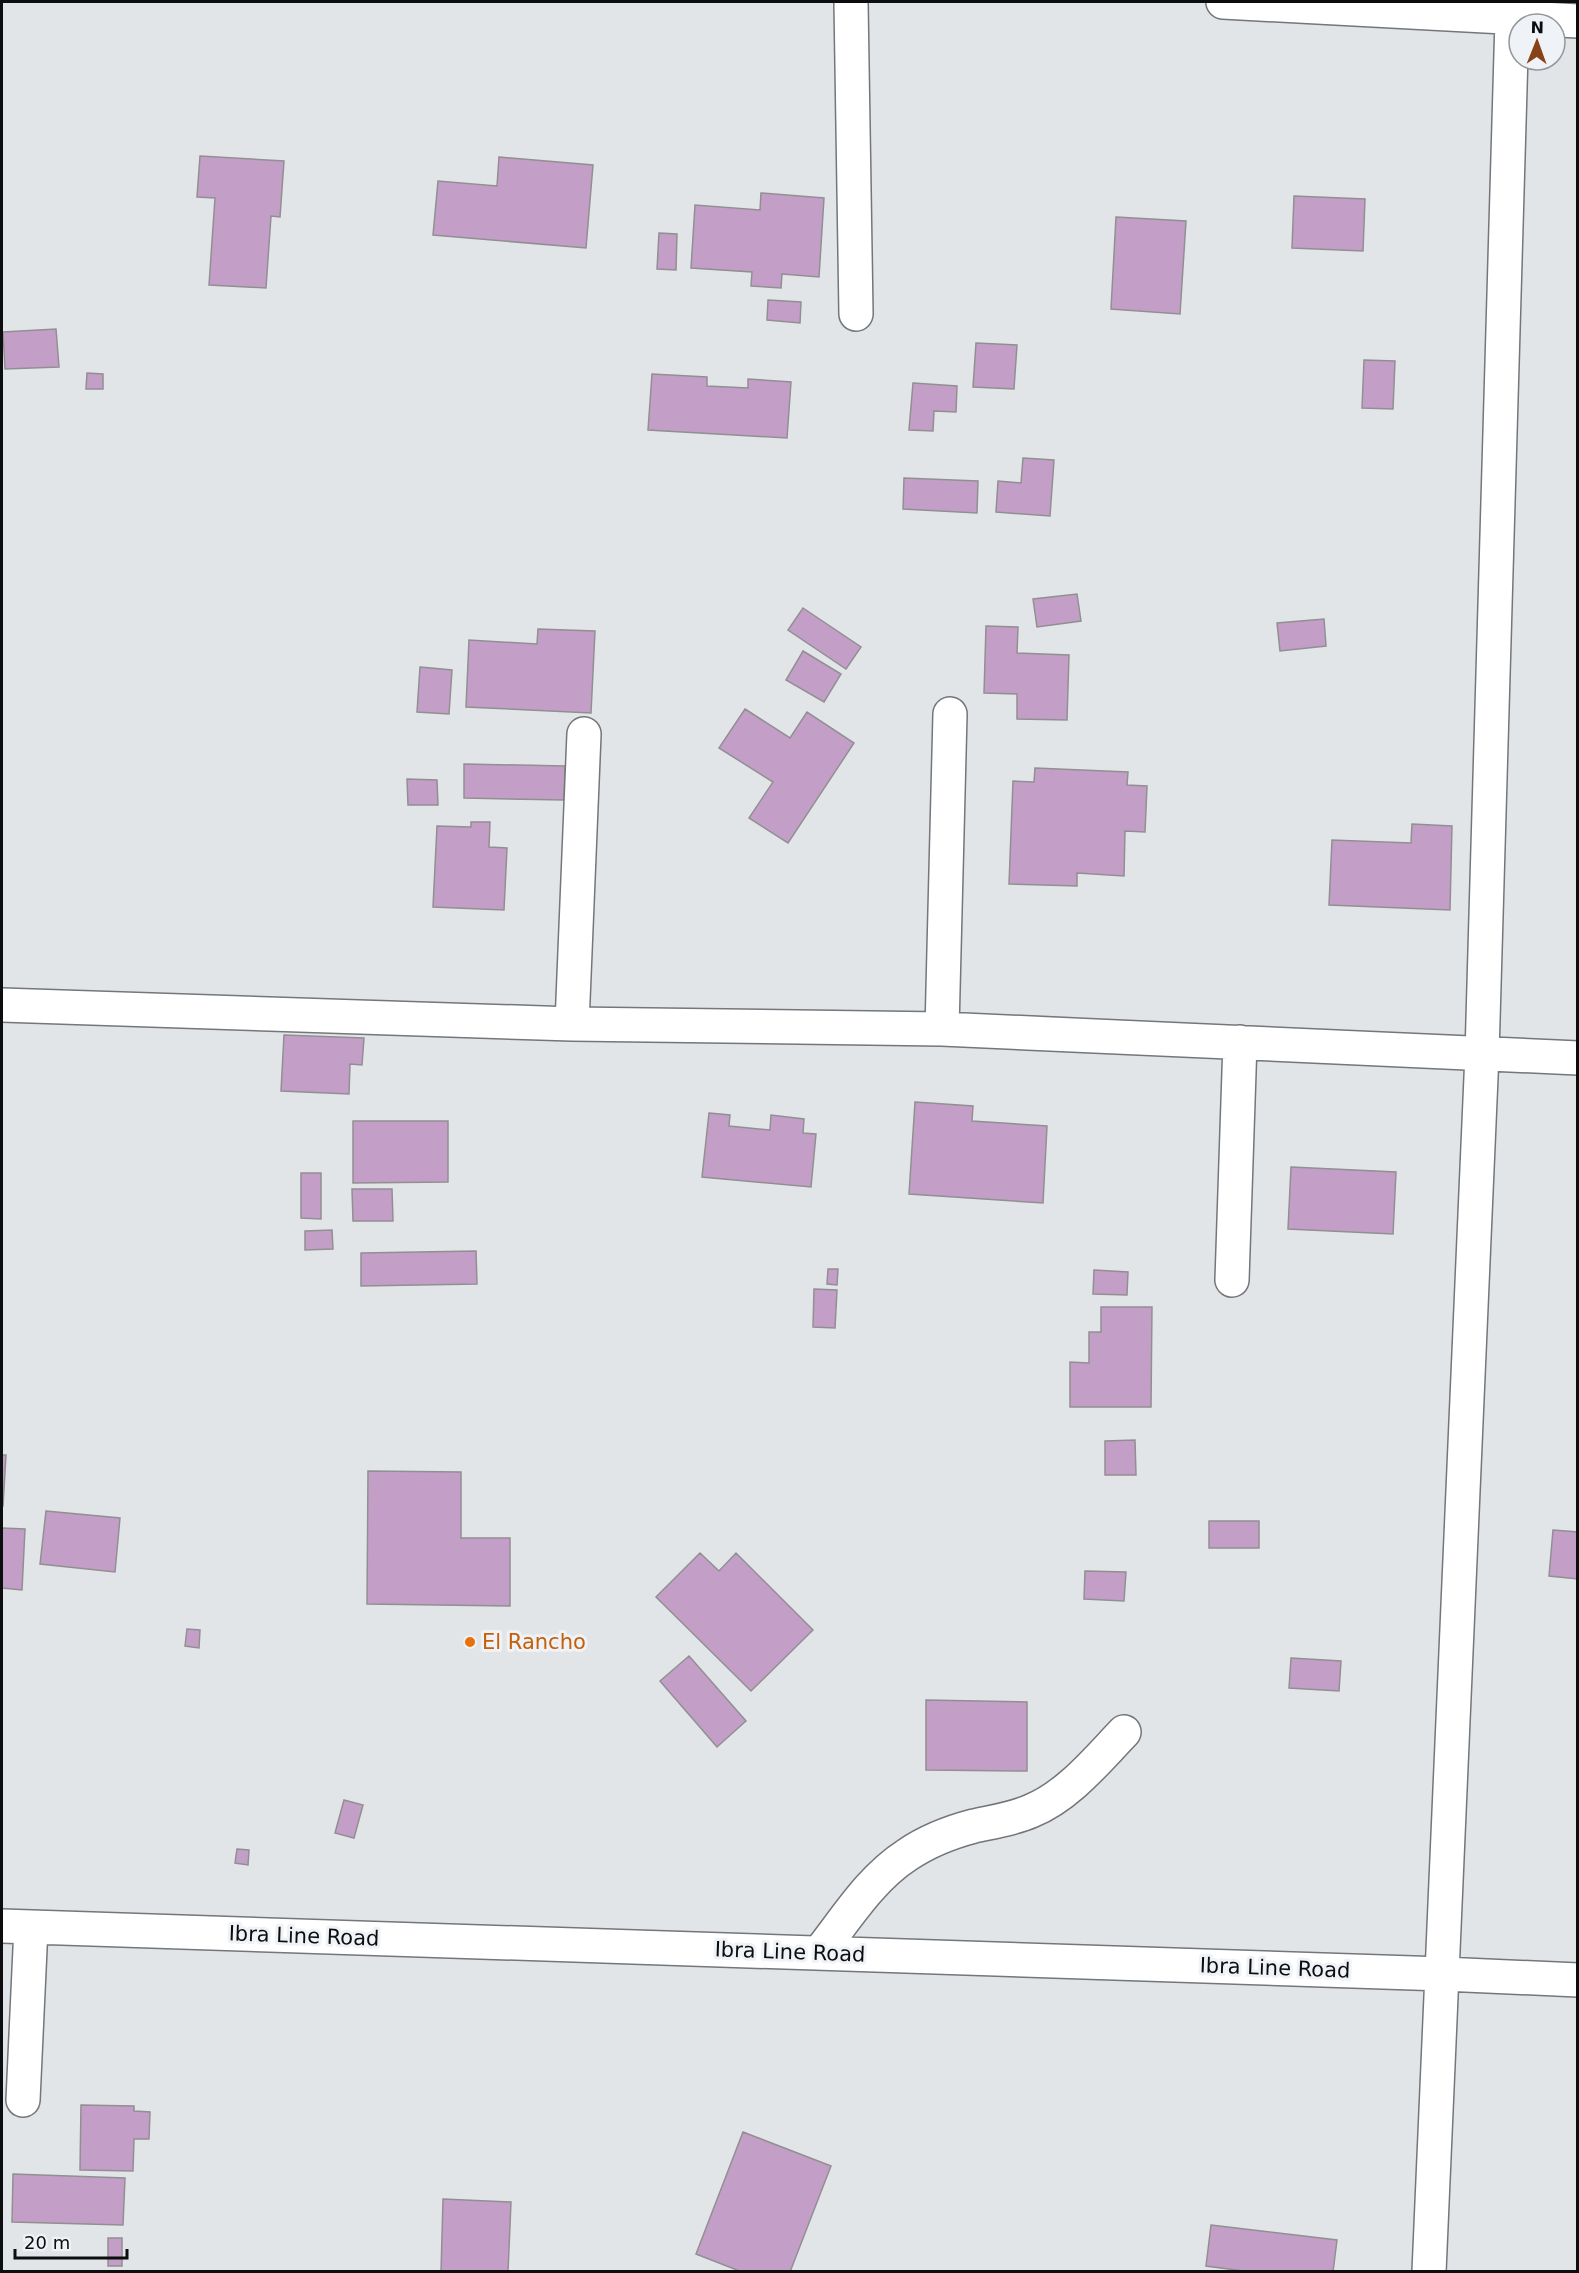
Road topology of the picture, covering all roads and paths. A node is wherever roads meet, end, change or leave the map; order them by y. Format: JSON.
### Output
{"nodes":[{"id":1,"x":851,"y":2,"type":"edge"},
{"id":2,"x":1223,"y":2,"type":"edge"},
{"id":3,"x":1507,"y":19,"type":"edge"},
{"id":4,"x":1510,"y":72,"type":"edge"},
{"id":5,"x":856,"y":314,"type":"dead end"},
{"id":6,"x":950,"y":714,"type":"dead end"},
{"id":7,"x":584,"y":734,"type":"dead end"},
{"id":8,"x":2,"y":1005,"type":"edge"},
{"id":9,"x":572,"y":1024,"type":"junction"},
{"id":10,"x":942,"y":1029,"type":"junction"},
{"id":11,"x":1240,"y":1042,"type":"junction"},
{"id":12,"x":1482,"y":1054,"type":"junction"},
{"id":13,"x":1578,"y":1058,"type":"edge"},
{"id":14,"x":1232,"y":1280,"type":"dead end"},
{"id":15,"x":1124,"y":1732,"type":"dead end"},
{"id":16,"x":16,"y":1927,"type":"edge"},
{"id":17,"x":819,"y":1953,"type":"junction"},
{"id":18,"x":1443,"y":1974,"type":"junction"},
{"id":19,"x":1578,"y":1980,"type":"edge"},
{"id":20,"x":23,"y":2100,"type":"dead end"},
{"id":21,"x":1429,"y":2271,"type":"edge"}],
"edges":[{"from":1,"to":5,"type":"street"},
{"from":2,"to":3,"type":"street"},
{"from":4,"to":12,"type":"street"},
{"from":6,"to":10,"type":"street"},
{"from":7,"to":9,"type":"street"},
{"from":8,"to":9,"type":"street"},
{"from":9,"to":10,"type":"street"},
{"from":10,"to":11,"type":"street"},
{"from":11,"to":12,"type":"street"},
{"from":11,"to":14,"type":"street"},
{"from":12,"to":13,"type":"street"},
{"from":12,"to":18,"type":"street"},
{"from":15,"to":17,"type":"street"},
{"from":16,"to":17,"type":"street","name":"Ibra Line Road"},
{"from":16,"to":20,"type":"street"},
{"from":17,"to":18,"type":"street","name":"Ibra Line Road"},
{"from":18,"to":19,"type":"street","name":"Ibra Line Road"},
{"from":18,"to":21,"type":"street"}]}
